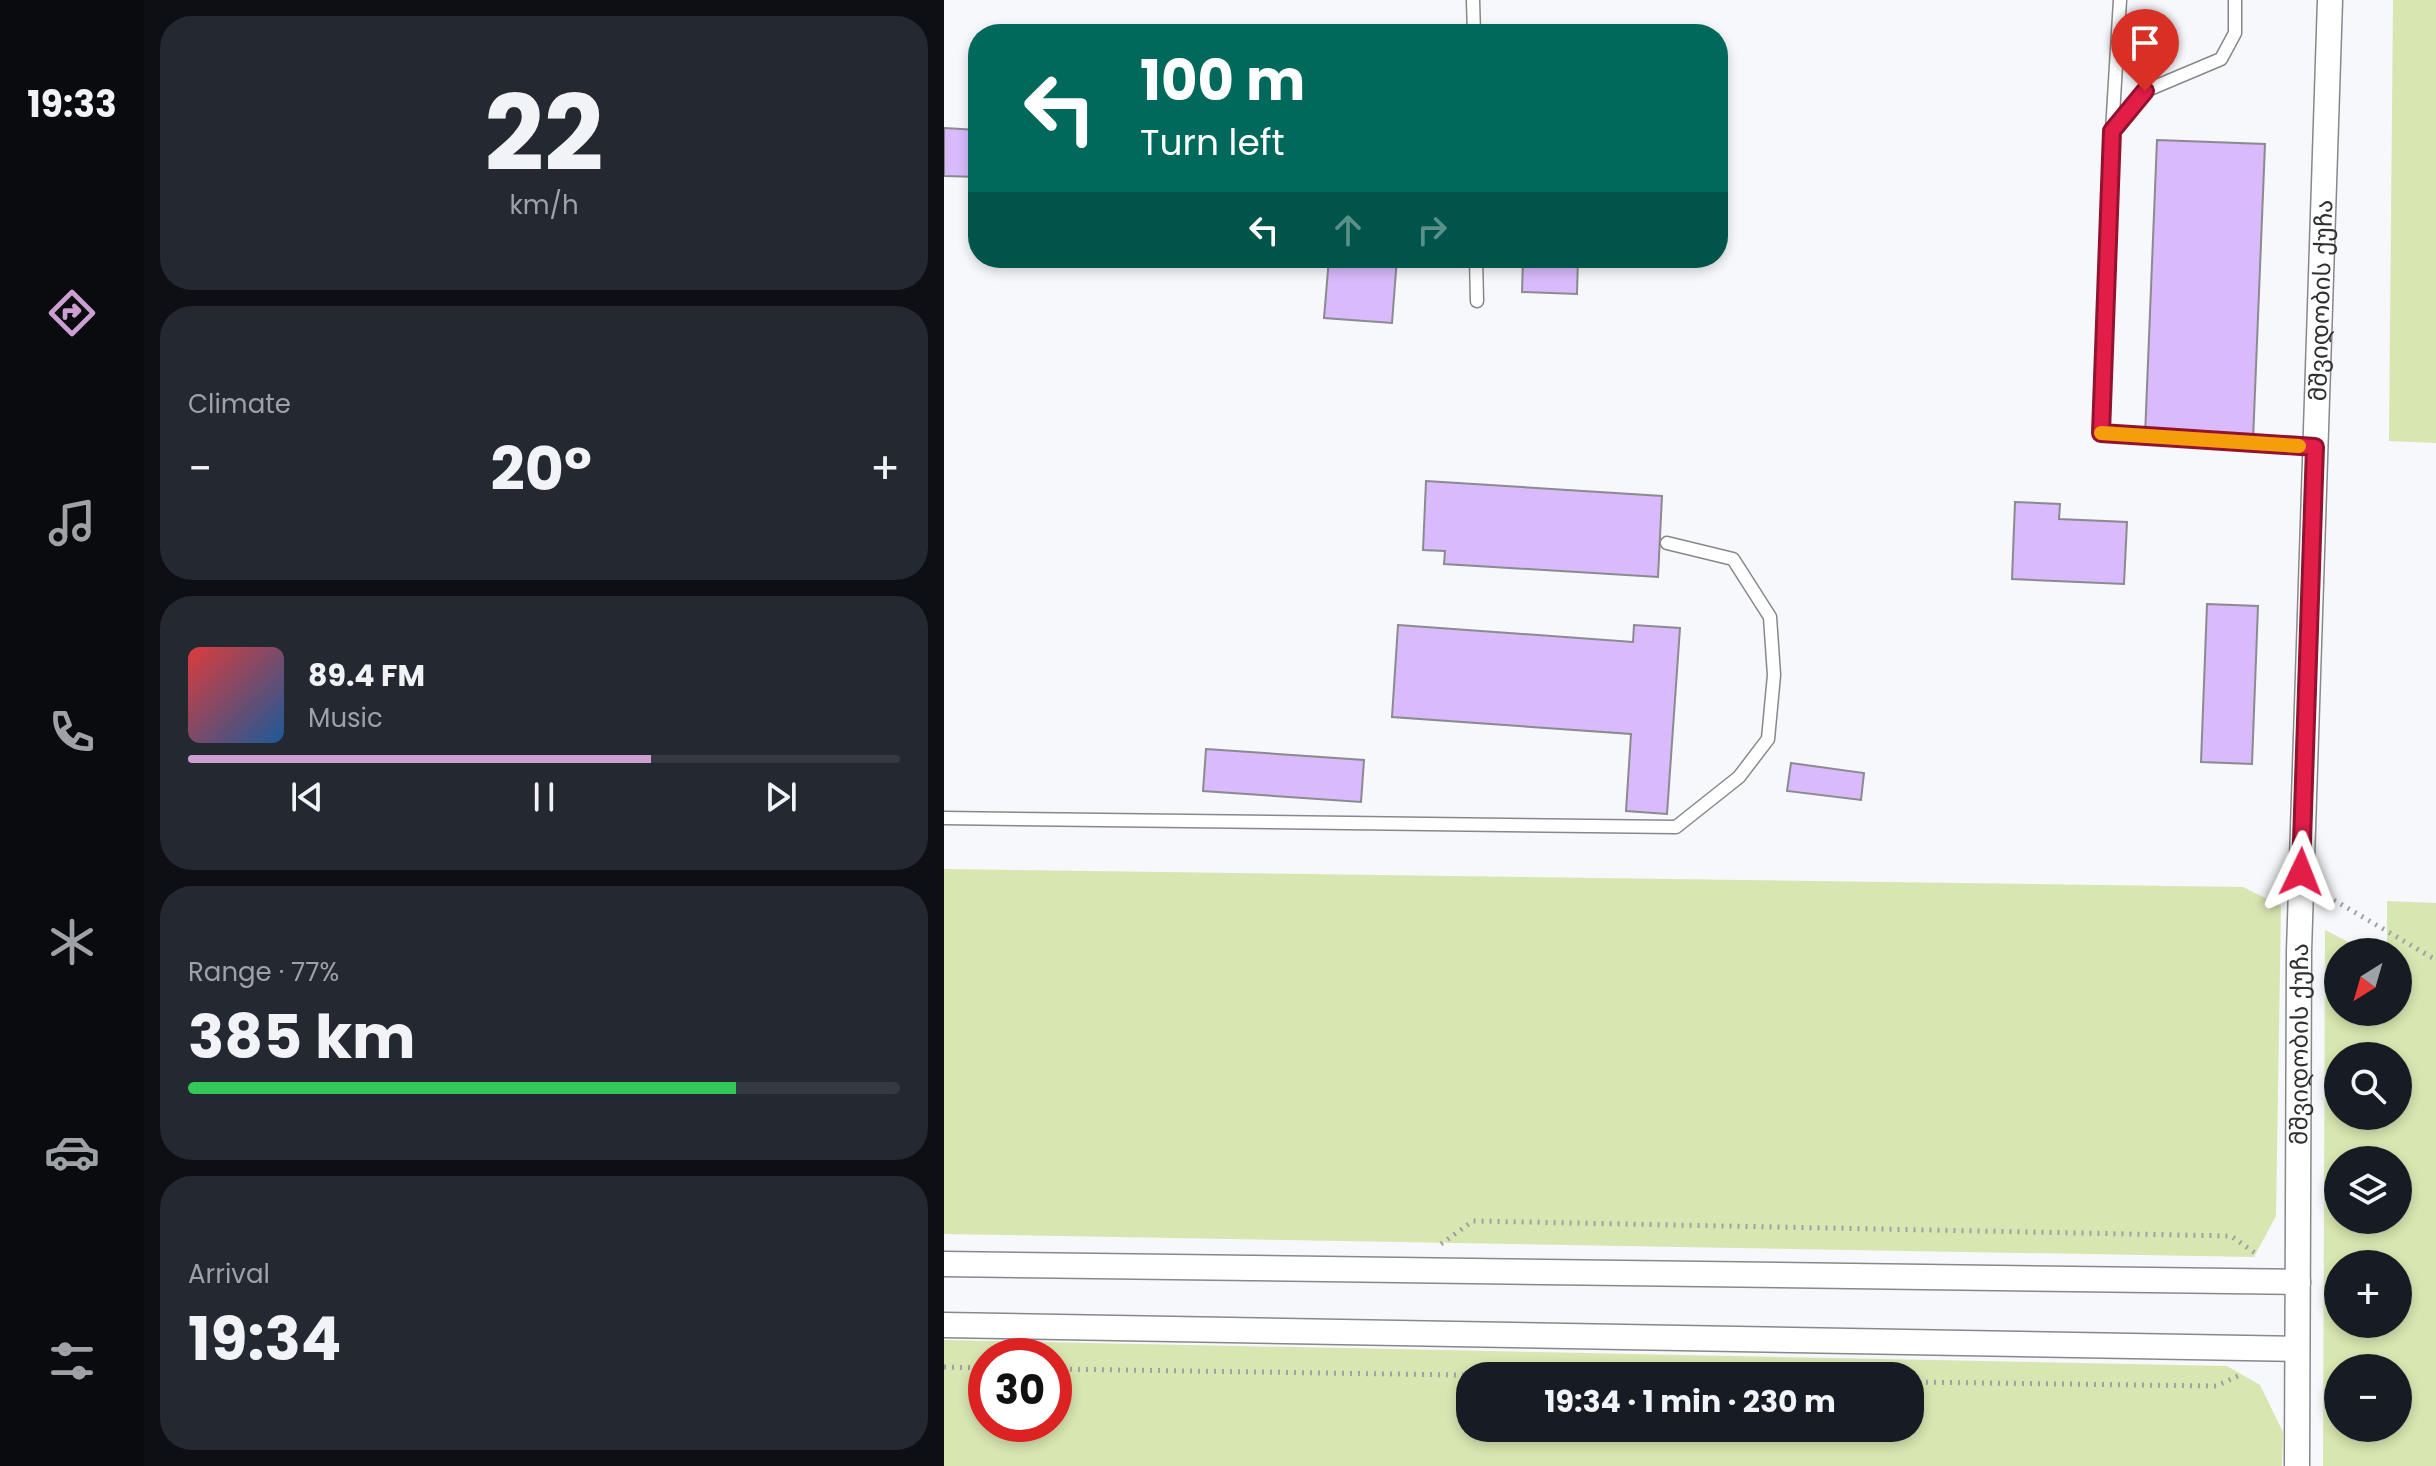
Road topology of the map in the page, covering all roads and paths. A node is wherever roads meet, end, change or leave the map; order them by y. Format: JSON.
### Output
{"nodes":[{"id":1,"x":1473,"y":0,"type":"edge"},
{"id":2,"x":2120,"y":0,"type":"edge"},
{"id":3,"x":2235,"y":0,"type":"edge"},
{"id":4,"x":2330,"y":0,"type":"edge"},
{"id":5,"x":1474,"y":24,"type":"edge"},
{"id":6,"x":2112,"y":131,"type":"junction"},
{"id":7,"x":1476,"y":268,"type":"edge"},
{"id":8,"x":1477,"y":301,"type":"dead end"},
{"id":9,"x":2315,"y":447,"type":"junction"},
{"id":10,"x":1667,"y":543,"type":"dead end"},
{"id":11,"x":944,"y":818,"type":"edge"},
{"id":12,"x":2301,"y":872,"type":"junction"},
{"id":13,"x":2436,"y":960,"type":"edge"},
{"id":14,"x":1439,"y":1245,"type":"dead end"},
{"id":15,"x":944,"y":1264,"type":"edge"},
{"id":16,"x":2298,"y":1282,"type":"junction"},
{"id":17,"x":944,"y":1325,"type":"edge"},
{"id":18,"x":2297,"y":1349,"type":"junction"},
{"id":19,"x":944,"y":1367,"type":"edge"},
{"id":20,"x":968,"y":1368,"type":"edge"},
{"id":21,"x":1072,"y":1369,"type":"edge"},
{"id":22,"x":2243,"y":1374,"type":"dead end"},
{"id":23,"x":1456,"y":1375,"type":"edge"},
{"id":24,"x":1924,"y":1382,"type":"edge"},
{"id":25,"x":2297,"y":1466,"type":"edge"}],
"edges":[{"from":1,"to":5,"type":"lane"},
{"from":2,"to":6,"type":"lane"},
{"from":3,"to":6,"type":"lane"},
{"from":4,"to":9,"type":"street","name":"მშვიდობის ქუჩა"},
{"from":6,"to":9,"type":"lane"},
{"from":7,"to":8,"type":"lane"},
{"from":9,"to":12,"type":"street","name":"მშვიდობის ქუჩა"},
{"from":10,"to":11,"type":"lane"},
{"from":12,"to":13,"type":"path"},
{"from":12,"to":16,"type":"street","name":"მშვიდობის ქუჩა"},
{"from":14,"to":16,"type":"path"},
{"from":15,"to":16,"type":"street"},
{"from":16,"to":18,"type":"street","name":"მშვიდობის ქუჩა"},
{"from":17,"to":18,"type":"street"},
{"from":18,"to":25,"type":"street","name":"მშვიდობის ქუჩა"},
{"from":19,"to":20,"type":"path"},
{"from":21,"to":23,"type":"path"},
{"from":22,"to":24,"type":"path"}]}
